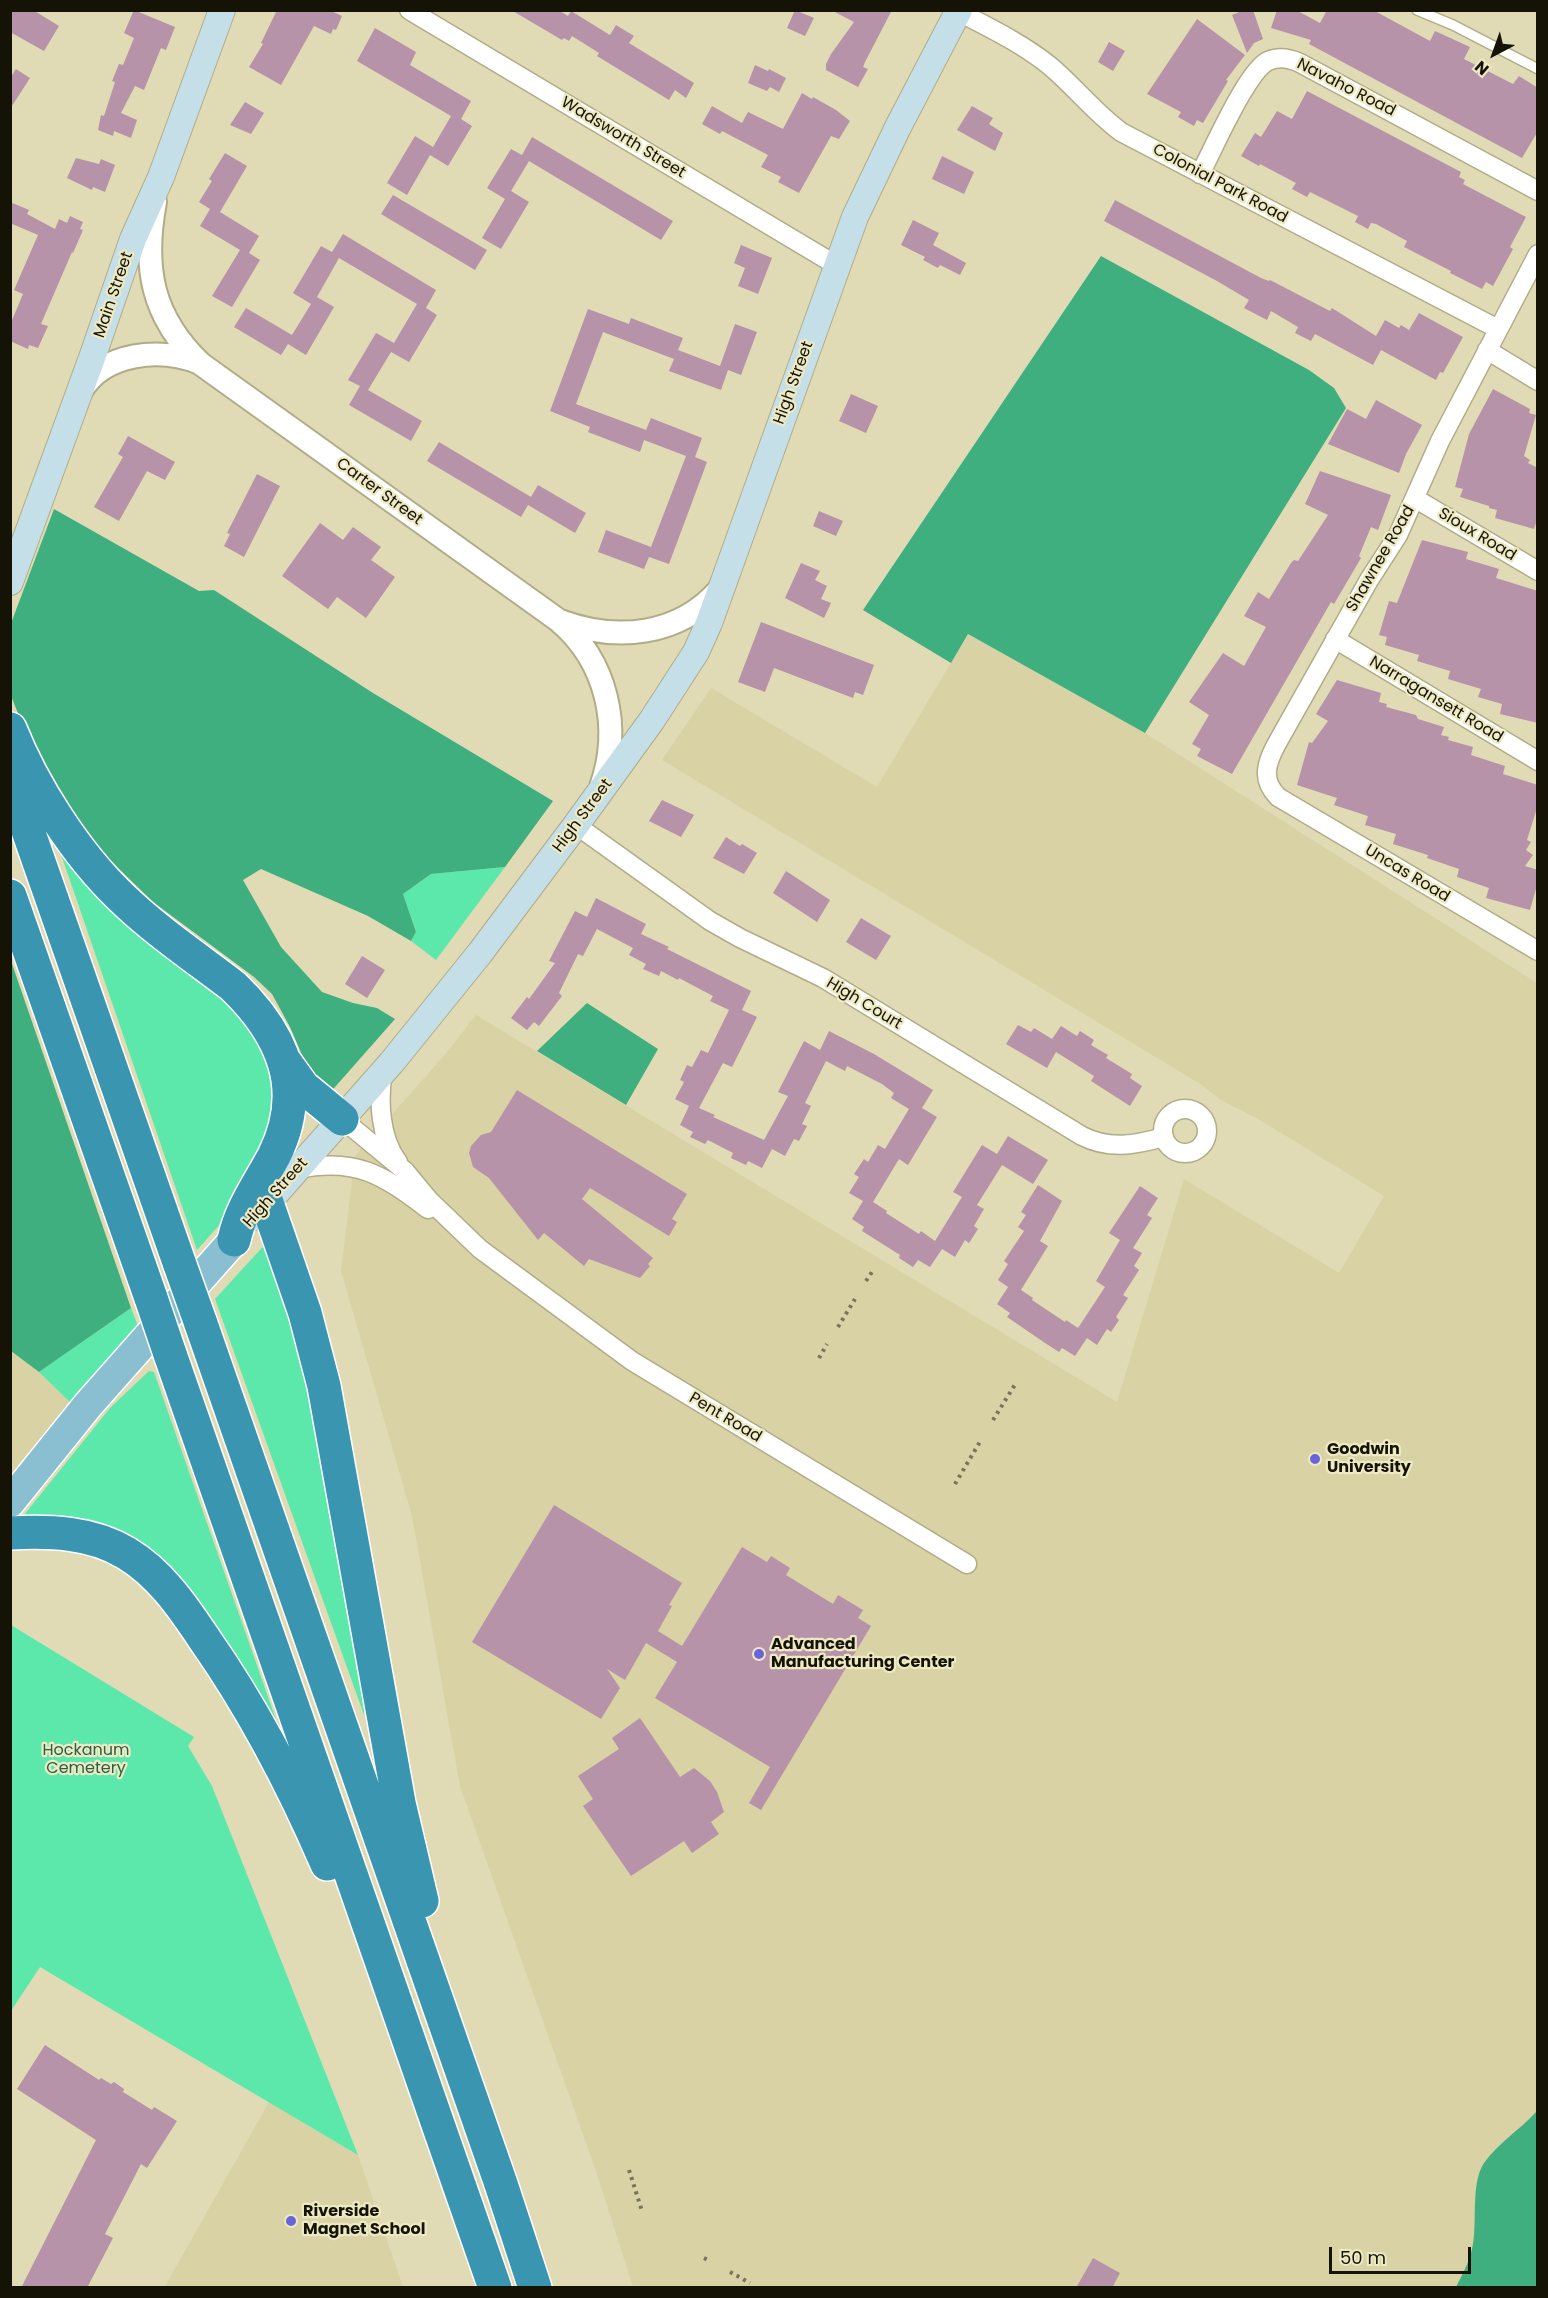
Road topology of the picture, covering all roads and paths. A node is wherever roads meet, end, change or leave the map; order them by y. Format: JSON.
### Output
{"nodes":[{"id":1,"x":222,"y":10,"type":"edge"},
{"id":2,"x":409,"y":10,"type":"edge"},
{"id":3,"x":1417,"y":10,"type":"edge"},
{"id":4,"x":959,"y":11,"type":"edge"},
{"id":5,"x":1538,"y":69,"type":"edge"},
{"id":6,"x":1200,"y":174,"type":"junction"},
{"id":7,"x":161,"y":177,"type":"junction"},
{"id":8,"x":1538,"y":191,"type":"edge"},
{"id":9,"x":1538,"y":254,"type":"edge"},
{"id":10,"x":836,"y":265,"type":"junction"},
{"id":11,"x":1498,"y":329,"type":"junction"},
{"id":12,"x":1487,"y":350,"type":"junction"},
{"id":13,"x":201,"y":364,"type":"junction"},
{"id":14,"x":1538,"y":381,"type":"edge"},
{"id":15,"x":79,"y":394,"type":"junction"},
{"id":16,"x":1416,"y":499,"type":"junction"},
{"id":17,"x":1538,"y":571,"type":"edge"},
{"id":18,"x":10,"y":582,"type":"edge"},
{"id":19,"x":720,"y":589,"type":"junction"},
{"id":20,"x":558,"y":620,"type":"junction"},
{"id":21,"x":1335,"y":639,"type":"junction"},
{"id":22,"x":10,"y":729,"type":"edge"},
{"id":23,"x":1538,"y":761,"type":"edge"},
{"id":24,"x":10,"y":779,"type":"edge"},
{"id":25,"x":1278,"y":797,"type":"joint"},
{"id":26,"x":596,"y":799,"type":"junction"},
{"id":27,"x":576,"y":825,"type":"junction"},
{"id":28,"x":10,"y":897,"type":"edge"},
{"id":29,"x":1538,"y":951,"type":"edge"},
{"id":30,"x":285,"y":1062,"type":"junction"},
{"id":31,"x":383,"y":1072,"type":"junction"},
{"id":32,"x":342,"y":1119,"type":"junction"},
{"id":33,"x":1164,"y":1137,"type":"dead end"},
{"id":34,"x":298,"y":1168,"type":"junction"},
{"id":35,"x":405,"y":1171,"type":"junction"},
{"id":36,"x":267,"y":1203,"type":"junction"},
{"id":37,"x":234,"y":1240,"type":"junction"},
{"id":38,"x":493,"y":1259,"type":"junction"},
{"id":39,"x":874,"y":1269,"type":"dead end"},
{"id":40,"x":866,"y":1281,"type":"dead end"},
{"id":41,"x":855,"y":1299,"type":"dead end"},
{"id":42,"x":838,"y":1327,"type":"dead end"},
{"id":43,"x":827,"y":1344,"type":"dead end"},
{"id":44,"x":819,"y":1358,"type":"dead end"},
{"id":45,"x":1016,"y":1383,"type":"dead end"},
{"id":46,"x":993,"y":1420,"type":"dead end"},
{"id":47,"x":981,"y":1440,"type":"dead end"},
{"id":48,"x":955,"y":1484,"type":"dead end"},
{"id":49,"x":10,"y":1502,"type":"edge"},
{"id":50,"x":10,"y":1533,"type":"edge"},
{"id":51,"x":966,"y":1564,"type":"dead end"},
{"id":52,"x":384,"y":1966,"type":"junction"},
{"id":53,"x":447,"y":2029,"type":"junction"},
{"id":54,"x":629,"y":2170,"type":"dead end"},
{"id":55,"x":642,"y":2211,"type":"dead end"},
{"id":56,"x":704,"y":2258,"type":"dead end"},
{"id":57,"x":710,"y":2261,"type":"dead end"},
{"id":58,"x":730,"y":2272,"type":"dead end"},
{"id":59,"x":750,"y":2283,"type":"dead end"},
{"id":60,"x":495,"y":2288,"type":"edge"},
{"id":61,"x":535,"y":2288,"type":"edge"}],
"edges":[{"from":1,"to":7,"type":"main road","name":"Main Street"},
{"from":2,"to":10,"type":"street","name":"Wadsworth Street"},
{"from":3,"to":5,"type":"lane"},
{"from":4,"to":6,"type":"street","name":"Colonial Park Road"},
{"from":4,"to":10,"type":"main road","name":"High Street"},
{"from":6,"to":8,"type":"street","name":"Navaho Road"},
{"from":6,"to":11,"type":"street","name":"Colonial Park Road"},
{"from":7,"to":13,"type":"street","name":"Carter Street"},
{"from":7,"to":15,"type":"main road","name":"Main Street"},
{"from":9,"to":11,"type":"street","name":"Shawnee Road"},
{"from":10,"to":19,"type":"main road","name":"High Street"},
{"from":11,"to":12,"type":"street","name":"Shawnee Road"},
{"from":12,"to":14,"type":"street"},
{"from":12,"to":16,"type":"street","name":"Shawnee Road"},
{"from":13,"to":15,"type":"street","name":"Carter Street"},
{"from":13,"to":20,"type":"street","name":"Carter Street"},
{"from":15,"to":18,"type":"main road","name":"Main Street"},
{"from":16,"to":17,"type":"street","name":"Sioux Road"},
{"from":16,"to":21,"type":"street","name":"Shawnee Road"},
{"from":19,"to":20,"type":"street","name":"Carter Street"},
{"from":19,"to":26,"type":"main road","name":"High Street"},
{"from":20,"to":26,"type":"street","name":"Carter Street"},
{"from":21,"to":23,"type":"street","name":"Narragansett Road"},
{"from":21,"to":25,"type":"street","name":"Shawnee Road"},
{"from":22,"to":30,"type":"highway"},
{"from":24,"to":53,"type":"highway","bridge":true},
{"from":25,"to":29,"type":"street","name":"Uncas Road"},
{"from":26,"to":27,"type":"main road","name":"High Street"},
{"from":27,"to":31,"type":"main road","name":"High Street"},
{"from":27,"to":33,"type":"street","name":"High Court"},
{"from":28,"to":52,"type":"highway","bridge":true},
{"from":30,"to":32,"type":"highway"},
{"from":30,"to":37,"type":"highway"},
{"from":31,"to":32,"type":"main road","name":"High Street"},
{"from":31,"to":35,"type":"street","name":"Pent Road"},
{"from":32,"to":34,"type":"main road","name":"High Street"},
{"from":32,"to":35,"type":"street","name":"Pent Road"},
{"from":34,"to":36,"type":"main road","name":"High Street"},
{"from":34,"to":38,"type":"street","name":"Pent Road"},
{"from":35,"to":38,"type":"street","name":"Pent Road"},
{"from":36,"to":37,"type":"main road","name":"High Street"},
{"from":36,"to":53,"type":"highway"},
{"from":37,"to":49,"type":"main road","name":"High Street"},
{"from":38,"to":51,"type":"street","name":"Pent Road"},
{"from":39,"to":40,"type":"path"},
{"from":41,"to":42,"type":"path"},
{"from":43,"to":44,"type":"path"},
{"from":45,"to":46,"type":"path"},
{"from":47,"to":48,"type":"path"},
{"from":50,"to":52,"type":"highway"},
{"from":52,"to":60,"type":"highway"},
{"from":53,"to":61,"type":"highway"},
{"from":54,"to":55,"type":"path"},
{"from":56,"to":57,"type":"path"},
{"from":58,"to":59,"type":"path"}]}
